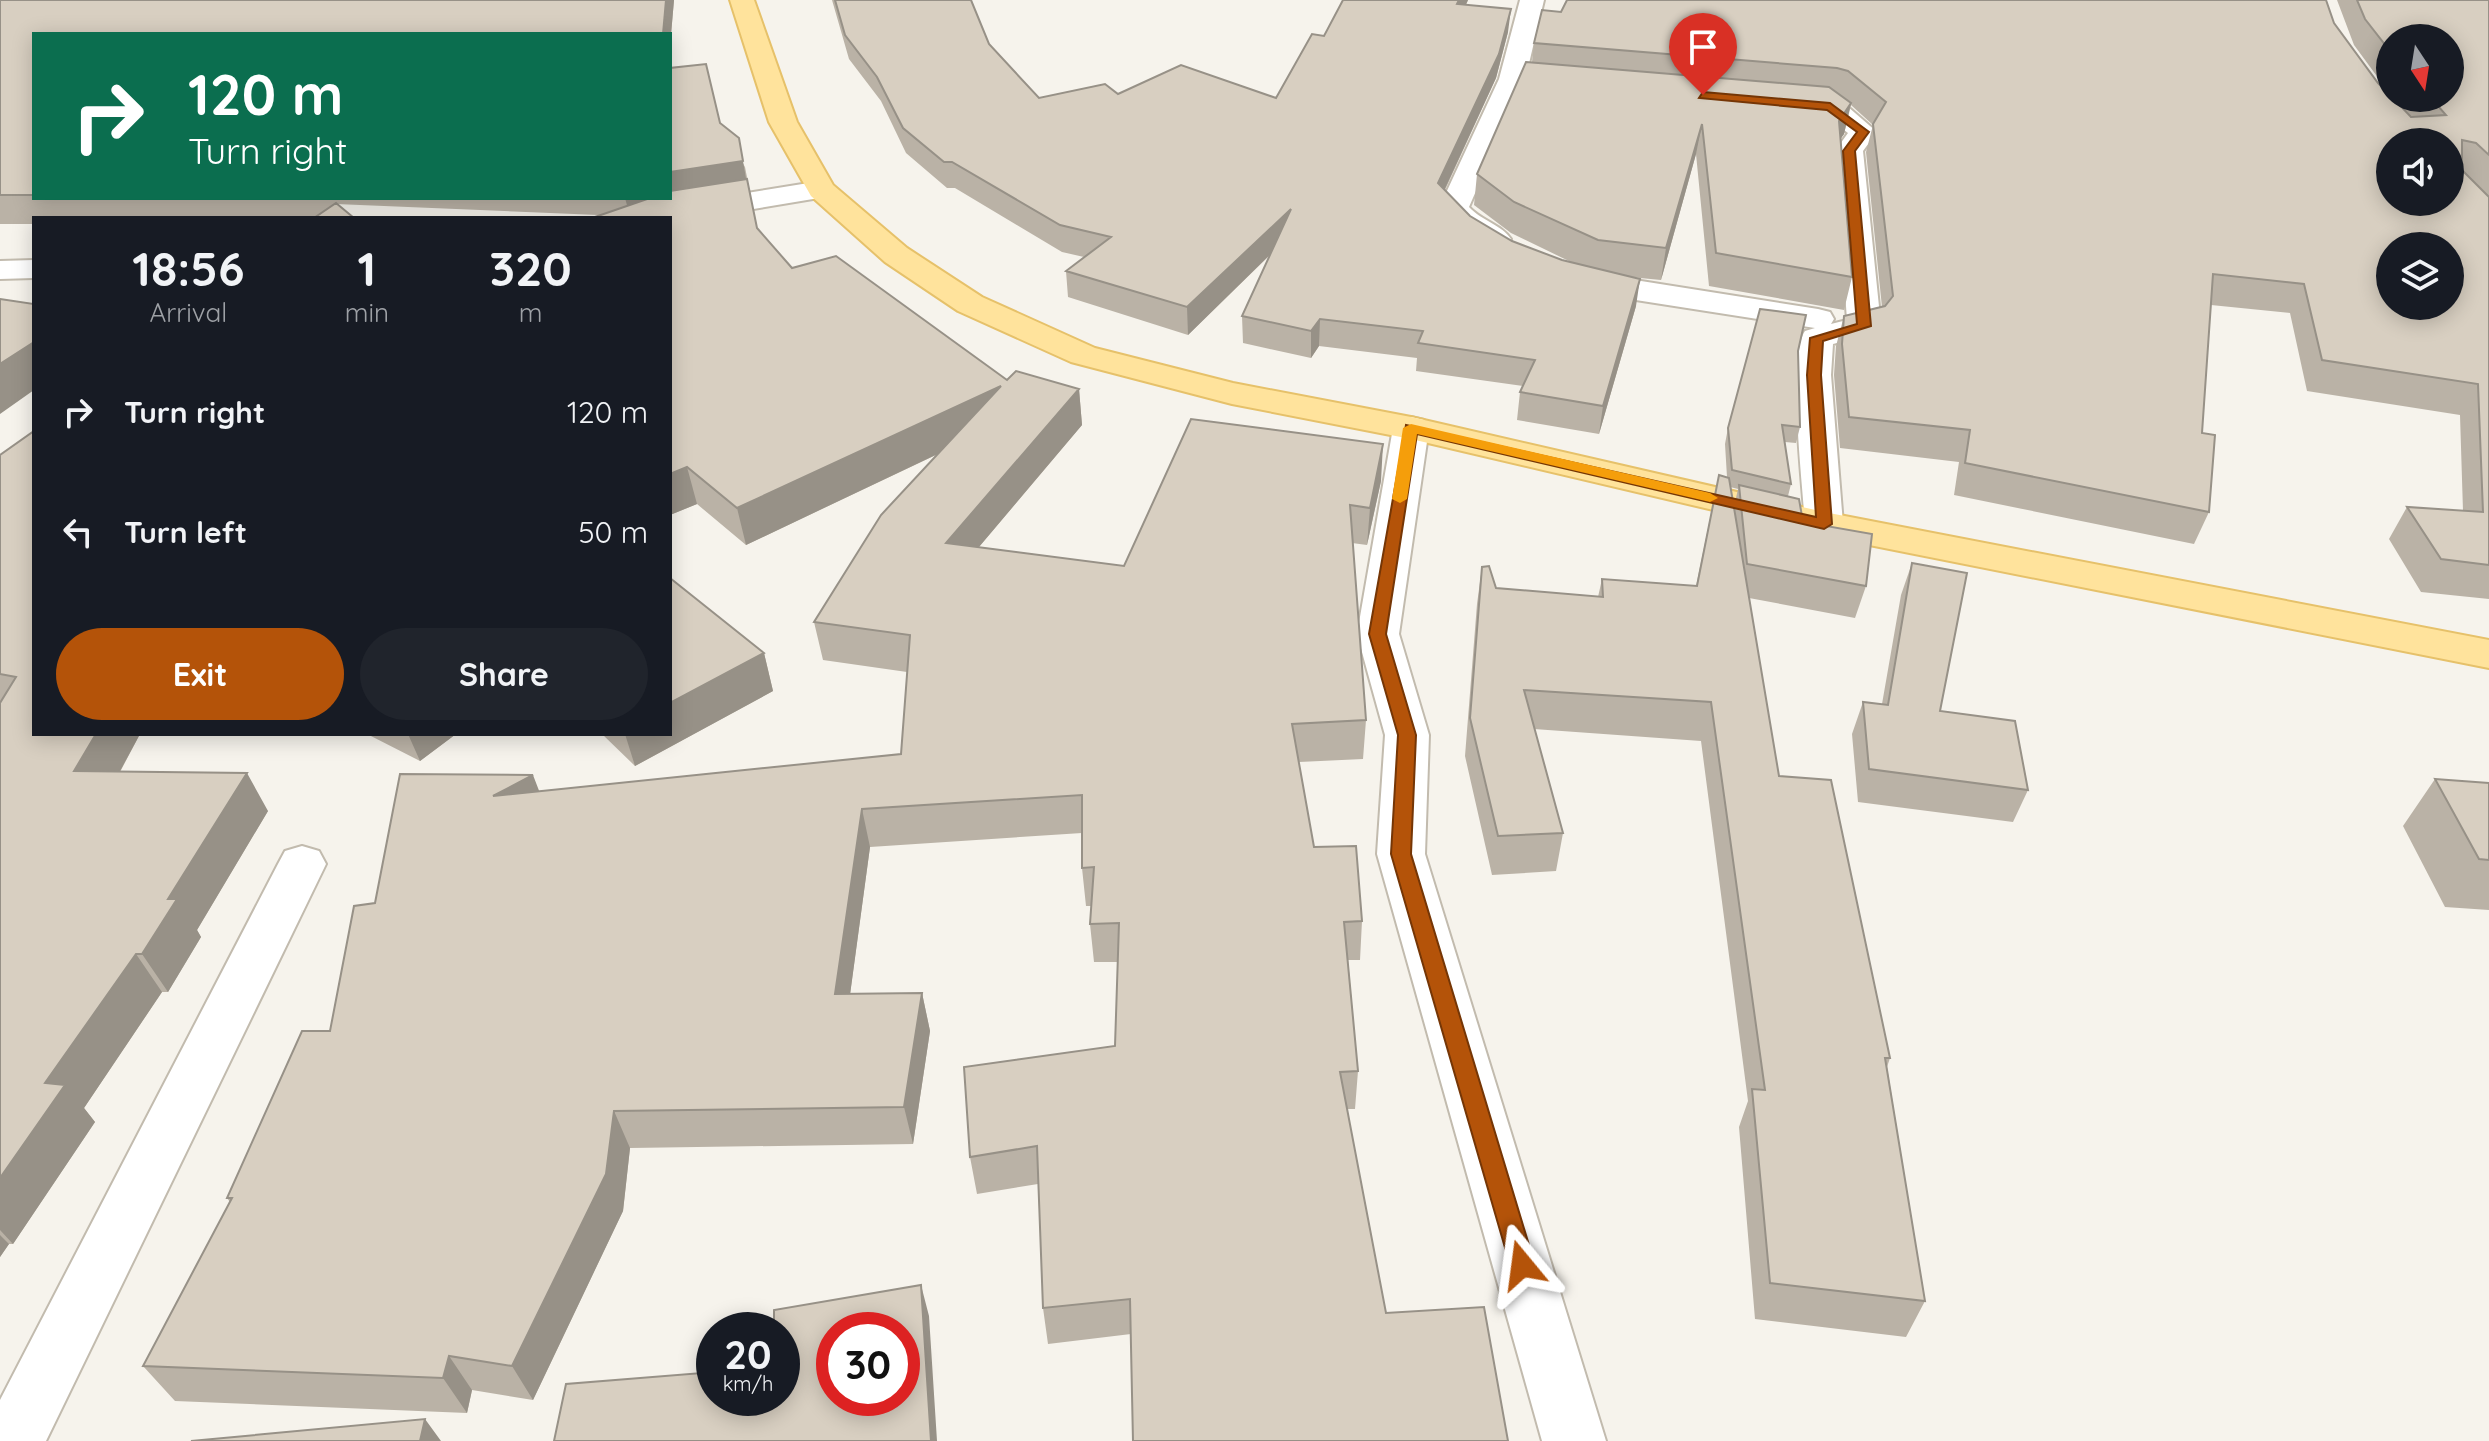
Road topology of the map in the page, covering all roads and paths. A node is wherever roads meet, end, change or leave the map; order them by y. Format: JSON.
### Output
{"nodes":[{"id":1,"x":742,"y":0,"type":"edge"},
{"id":2,"x":1532,"y":0,"type":"edge"},
{"id":3,"x":1512,"y":79,"type":"junction"},
{"id":4,"x":1607,"y":87,"type":"edge"},
{"id":5,"x":1767,"y":101,"type":"edge"},
{"id":6,"x":821,"y":190,"type":"junction"},
{"id":7,"x":659,"y":216,"type":"edge"},
{"id":8,"x":1519,"y":252,"type":"edge"},
{"id":9,"x":32,"y":269,"type":"edge"},
{"id":10,"x":0,"y":270,"type":"edge"},
{"id":11,"x":1556,"y":273,"type":"edge"},
{"id":12,"x":1864,"y":326,"type":"junction"},
{"id":13,"x":1411,"y":428,"type":"junction"},
{"id":14,"x":1824,"y":524,"type":"junction"},
{"id":15,"x":2425,"y":640,"type":"junction"},
{"id":16,"x":2489,"y":654,"type":"edge"},
{"id":17,"x":2489,"y":670,"type":"edge"},
{"id":18,"x":302,"y":864,"type":"dead end"},
{"id":19,"x":13,"y":1441,"type":"edge"},
{"id":20,"x":1574,"y":1441,"type":"edge"}],
"edges":[{"from":1,"to":6,"type":"main road"},
{"from":2,"to":3,"type":"street"},
{"from":3,"to":4,"type":"street"},
{"from":3,"to":8,"type":"street"},
{"from":5,"to":12,"type":"street"},
{"from":6,"to":7,"type":"street"},
{"from":6,"to":13,"type":"main road"},
{"from":9,"to":10,"type":"street"},
{"from":11,"to":12,"type":"street"},
{"from":12,"to":14,"type":"street"},
{"from":13,"to":14,"type":"main road"},
{"from":13,"to":20,"type":"street"},
{"from":14,"to":15,"type":"main road"},
{"from":15,"to":16,"type":"main road"},
{"from":15,"to":17,"type":"main road"},
{"from":18,"to":19,"type":"street"}]}
